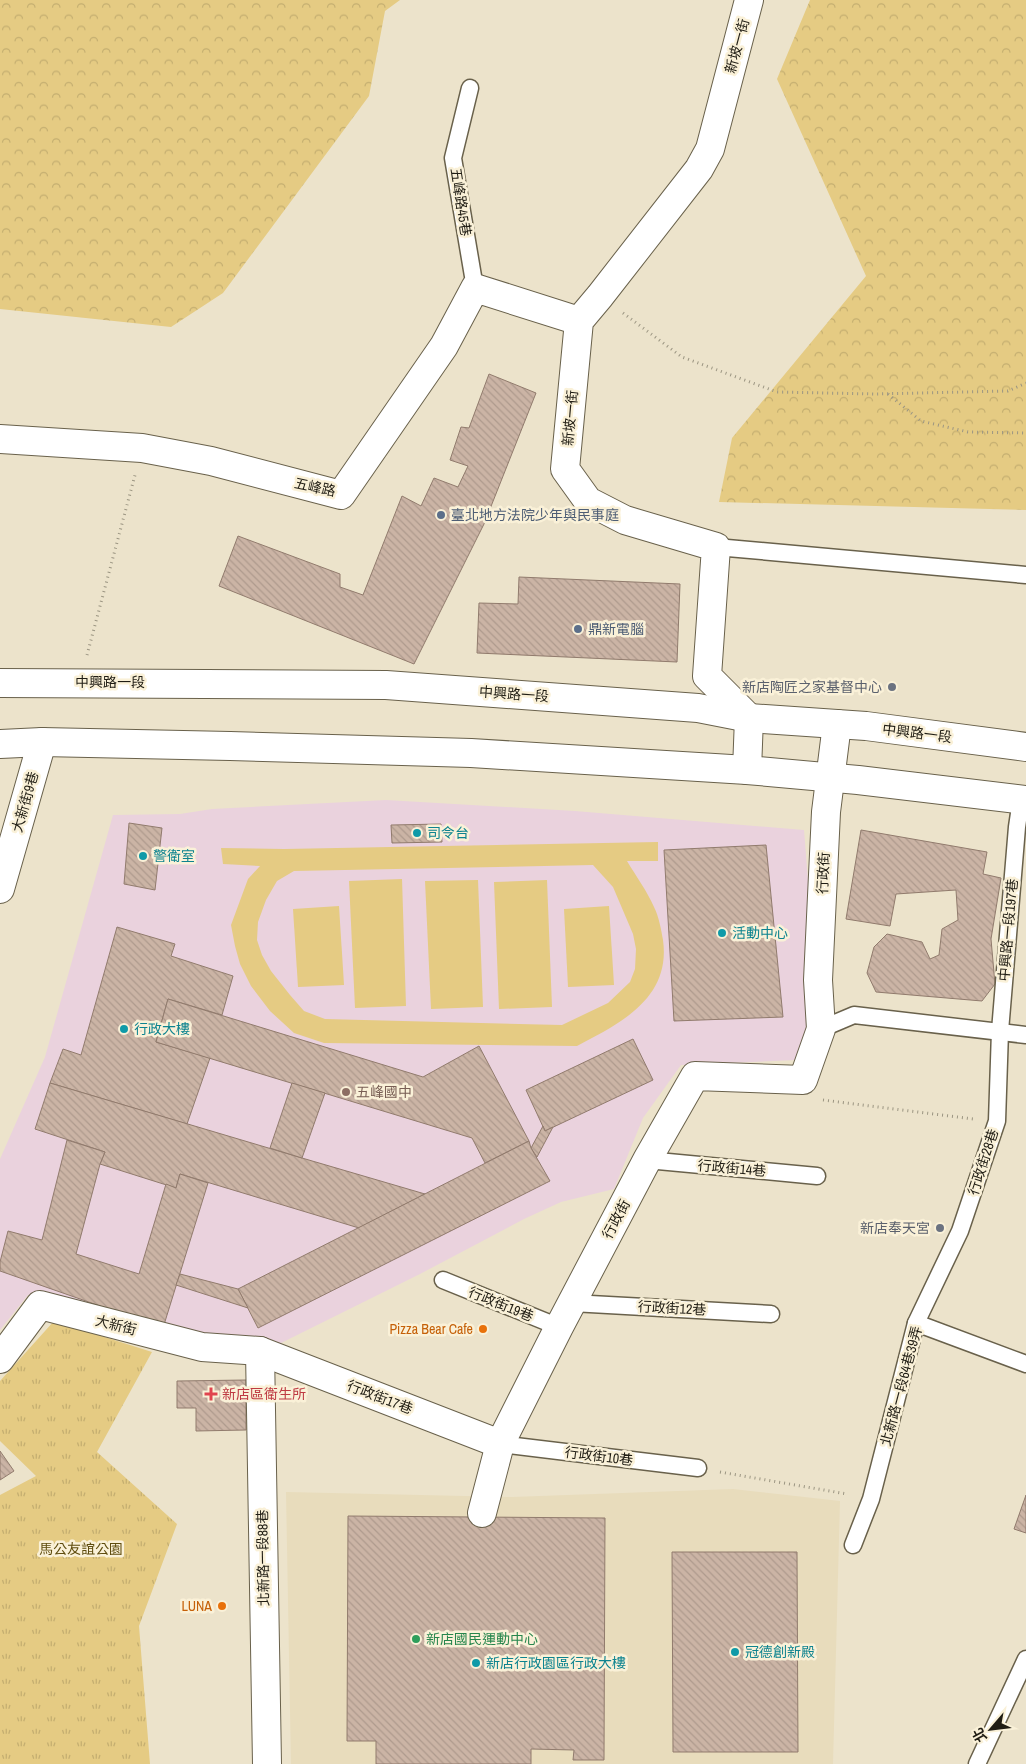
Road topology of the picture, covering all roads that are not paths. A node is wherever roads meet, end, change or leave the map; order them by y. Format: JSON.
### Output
{"nodes":[{"id":1,"x":749,"y":0,"type":"edge"},
{"id":2,"x":470,"y":88,"type":"dead end"},
{"id":3,"x":475,"y":288,"type":"junction"},
{"id":4,"x":579,"y":321,"type":"junction"},
{"id":5,"x":0,"y":439,"type":"edge"},
{"id":6,"x":716,"y":547,"type":"junction"},
{"id":7,"x":1026,"y":575,"type":"edge"},
{"id":8,"x":0,"y":683,"type":"edge"},
{"id":9,"x":749,"y":718,"type":"junction"},
{"id":10,"x":837,"y":724,"type":"junction"},
{"id":11,"x":42,"y":742,"type":"junction"},
{"id":12,"x":0,"y":744,"type":"edge"},
{"id":13,"x":1026,"y":747,"type":"edge"},
{"id":14,"x":747,"y":770,"type":"junction"},
{"id":15,"x":830,"y":777,"type":"junction"},
{"id":16,"x":1023,"y":800,"type":"edge"},
{"id":17,"x":0,"y":890,"type":"edge"},
{"id":18,"x":821,"y":1029,"type":"junction"},
{"id":19,"x":1000,"y":1031,"type":"junction"},
{"id":20,"x":1026,"y":1035,"type":"edge"},
{"id":21,"x":647,"y":1160,"type":"junction"},
{"id":22,"x":817,"y":1176,"type":"dead end"},
{"id":23,"x":960,"y":1231,"type":"joint"},
{"id":24,"x":443,"y":1280,"type":"dead end"},
{"id":25,"x":572,"y":1303,"type":"junction"},
{"id":26,"x":771,"y":1314,"type":"dead end"},
{"id":27,"x":916,"y":1324,"type":"junction"},
{"id":28,"x":559,"y":1327,"type":"junction"},
{"id":29,"x":260,"y":1351,"type":"junction"},
{"id":30,"x":0,"y":1359,"type":"edge"},
{"id":31,"x":1026,"y":1364,"type":"edge"},
{"id":32,"x":500,"y":1444,"type":"junction"},
{"id":33,"x":698,"y":1468,"type":"road end"},
{"id":34,"x":482,"y":1513,"type":"dead end"},
{"id":35,"x":853,"y":1545,"type":"dead end"},
{"id":36,"x":1026,"y":1660,"type":"edge"},
{"id":37,"x":267,"y":1764,"type":"edge"},
{"id":38,"x":977,"y":1764,"type":"edge"}],
"edges":[{"from":1,"to":4,"type":"street","name":"新坡一街"},
{"from":2,"to":3,"type":"lane","name":"五峰路45巷"},
{"from":3,"to":4,"type":"street"},
{"from":3,"to":5,"type":"street","name":"五峰路"},
{"from":4,"to":6,"type":"street","name":"新坡一街"},
{"from":6,"to":7,"type":"lane"},
{"from":6,"to":9,"type":"street"},
{"from":8,"to":9,"type":"street","name":"中興路一段"},
{"from":9,"to":10,"type":"street","name":"中興路一段"},
{"from":9,"to":14,"type":"street"},
{"from":10,"to":13,"type":"street","name":"中興路一段"},
{"from":10,"to":15,"type":"street","name":"行政街"},
{"from":11,"to":12,"type":"street"},
{"from":11,"to":14,"type":"street"},
{"from":11,"to":17,"type":"street","name":"大新街9巷"},
{"from":14,"to":15,"type":"street"},
{"from":15,"to":16,"type":"street"},
{"from":15,"to":18,"type":"street","name":"行政街"},
{"from":16,"to":19,"type":"lane","name":"中興路一段197巷"},
{"from":18,"to":19,"type":"lane"},
{"from":18,"to":21,"type":"street","name":"行政街"},
{"from":19,"to":20,"type":"lane"},
{"from":19,"to":23,"type":"lane","name":"行政街28巷"},
{"from":21,"to":22,"type":"lane","name":"行政街14巷"},
{"from":21,"to":25,"type":"street","name":"行政街"},
{"from":23,"to":27,"type":"lane","name":"北新路一段64巷39弄"},
{"from":24,"to":28,"type":"lane","name":"行政街19巷"},
{"from":25,"to":26,"type":"lane","name":"行政街12巷"},
{"from":25,"to":28,"type":"street","name":"行政街"},
{"from":27,"to":31,"type":"lane"},
{"from":27,"to":35,"type":"lane","name":"北新路一段64巷39弄"},
{"from":28,"to":32,"type":"street","name":"行政街"},
{"from":29,"to":30,"type":"street","name":"大新街"},
{"from":29,"to":32,"type":"street","name":"行政街17巷"},
{"from":29,"to":37,"type":"street","name":"北新路一段88巷"},
{"from":32,"to":33,"type":"lane","name":"行政街10巷"},
{"from":32,"to":34,"type":"street","name":"行政街"},
{"from":36,"to":38,"type":"lane"}]}
